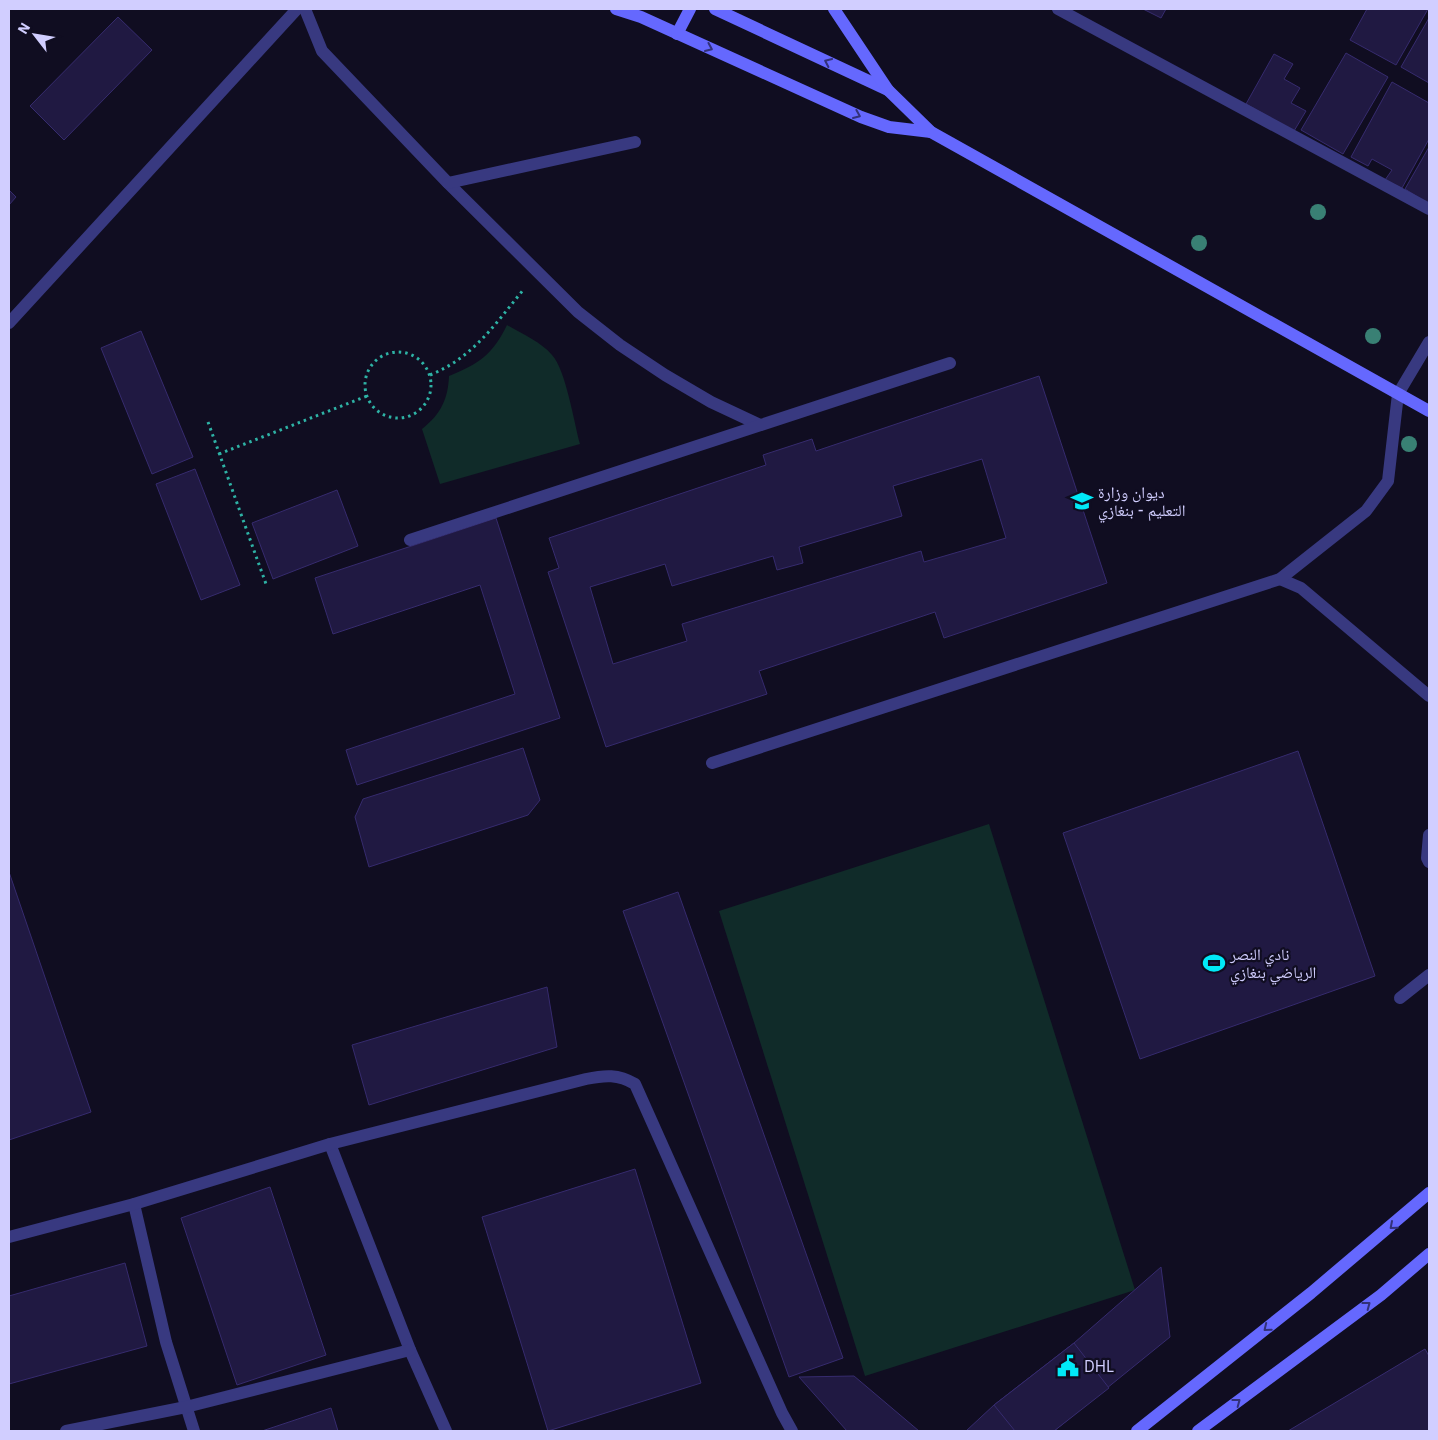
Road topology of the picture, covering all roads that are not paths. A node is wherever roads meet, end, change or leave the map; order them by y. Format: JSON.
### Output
{"nodes":[{"id":1,"x":296,"y":9,"type":"edge"},
{"id":2,"x":304,"y":9,"type":"edge"},
{"id":3,"x":616,"y":9,"type":"edge"},
{"id":4,"x":690,"y":9,"type":"edge"},
{"id":5,"x":715,"y":9,"type":"edge"},
{"id":6,"x":834,"y":9,"type":"edge"},
{"id":7,"x":1058,"y":9,"type":"edge"},
{"id":8,"x":643,"y":13,"type":"edge"},
{"id":9,"x":677,"y":34,"type":"junction"},
{"id":10,"x":888,"y":90,"type":"junction"},
{"id":11,"x":931,"y":132,"type":"junction"},
{"id":12,"x":635,"y":142,"type":"dead end"},
{"id":13,"x":448,"y":183,"type":"junction"},
{"id":14,"x":1429,"y":209,"type":"edge"},
{"id":15,"x":9,"y":324,"type":"edge"},
{"id":16,"x":1429,"y":342,"type":"edge"},
{"id":17,"x":950,"y":363,"type":"dead end"},
{"id":18,"x":1398,"y":394,"type":"junction"},
{"id":19,"x":1429,"y":411,"type":"edge"},
{"id":20,"x":760,"y":426,"type":"junction"},
{"id":21,"x":410,"y":540,"type":"dead end"},
{"id":22,"x":1280,"y":579,"type":"junction"},
{"id":23,"x":1429,"y":696,"type":"edge"},
{"id":24,"x":712,"y":763,"type":"dead end"},
{"id":25,"x":1429,"y":835,"type":"edge"},
{"id":26,"x":1429,"y":862,"type":"edge"},
{"id":27,"x":1429,"y":975,"type":"edge"},
{"id":28,"x":1400,"y":998,"type":"dead end"},
{"id":29,"x":330,"y":1144,"type":"junction"},
{"id":30,"x":1429,"y":1193,"type":"edge"},
{"id":31,"x":134,"y":1204,"type":"junction"},
{"id":32,"x":9,"y":1237,"type":"edge"},
{"id":33,"x":1429,"y":1254,"type":"edge"},
{"id":34,"x":410,"y":1350,"type":"junction"},
{"id":35,"x":186,"y":1407,"type":"junction"},
{"id":36,"x":66,"y":1431,"type":"edge"},
{"id":37,"x":194,"y":1431,"type":"edge"},
{"id":38,"x":446,"y":1431,"type":"edge"},
{"id":39,"x":792,"y":1431,"type":"edge"},
{"id":40,"x":1138,"y":1431,"type":"edge"},
{"id":41,"x":1198,"y":1431,"type":"edge"}],
"edges":[{"from":1,"to":15,"type":"street"},
{"from":2,"to":13,"type":"street"},
{"from":3,"to":8,"type":"main road"},
{"from":4,"to":9,"type":"main road"},
{"from":10,"to":5,"type":"main road","one_way":true},
{"from":6,"to":10,"type":"main road"},
{"from":7,"to":14,"type":"street"},
{"from":8,"to":9,"type":"main road"},
{"from":9,"to":11,"type":"main road","one_way":true},
{"from":10,"to":11,"type":"main road"},
{"from":11,"to":18,"type":"main road"},
{"from":12,"to":13,"type":"street"},
{"from":13,"to":20,"type":"street"},
{"from":16,"to":18,"type":"street"},
{"from":17,"to":20,"type":"street"},
{"from":18,"to":19,"type":"main road"},
{"from":18,"to":22,"type":"street"},
{"from":20,"to":21,"type":"street"},
{"from":22,"to":23,"type":"street"},
{"from":22,"to":24,"type":"street"},
{"from":25,"to":26,"type":"street"},
{"from":27,"to":28,"type":"street"},
{"from":29,"to":31,"type":"street"},
{"from":29,"to":34,"type":"street"},
{"from":29,"to":39,"type":"street"},
{"from":30,"to":40,"type":"main road","one_way":true},
{"from":31,"to":32,"type":"street"},
{"from":31,"to":35,"type":"street"},
{"from":41,"to":33,"type":"main road","one_way":true},
{"from":34,"to":35,"type":"street"},
{"from":34,"to":38,"type":"street"},
{"from":35,"to":36,"type":"street"},
{"from":35,"to":37,"type":"street"}]}
